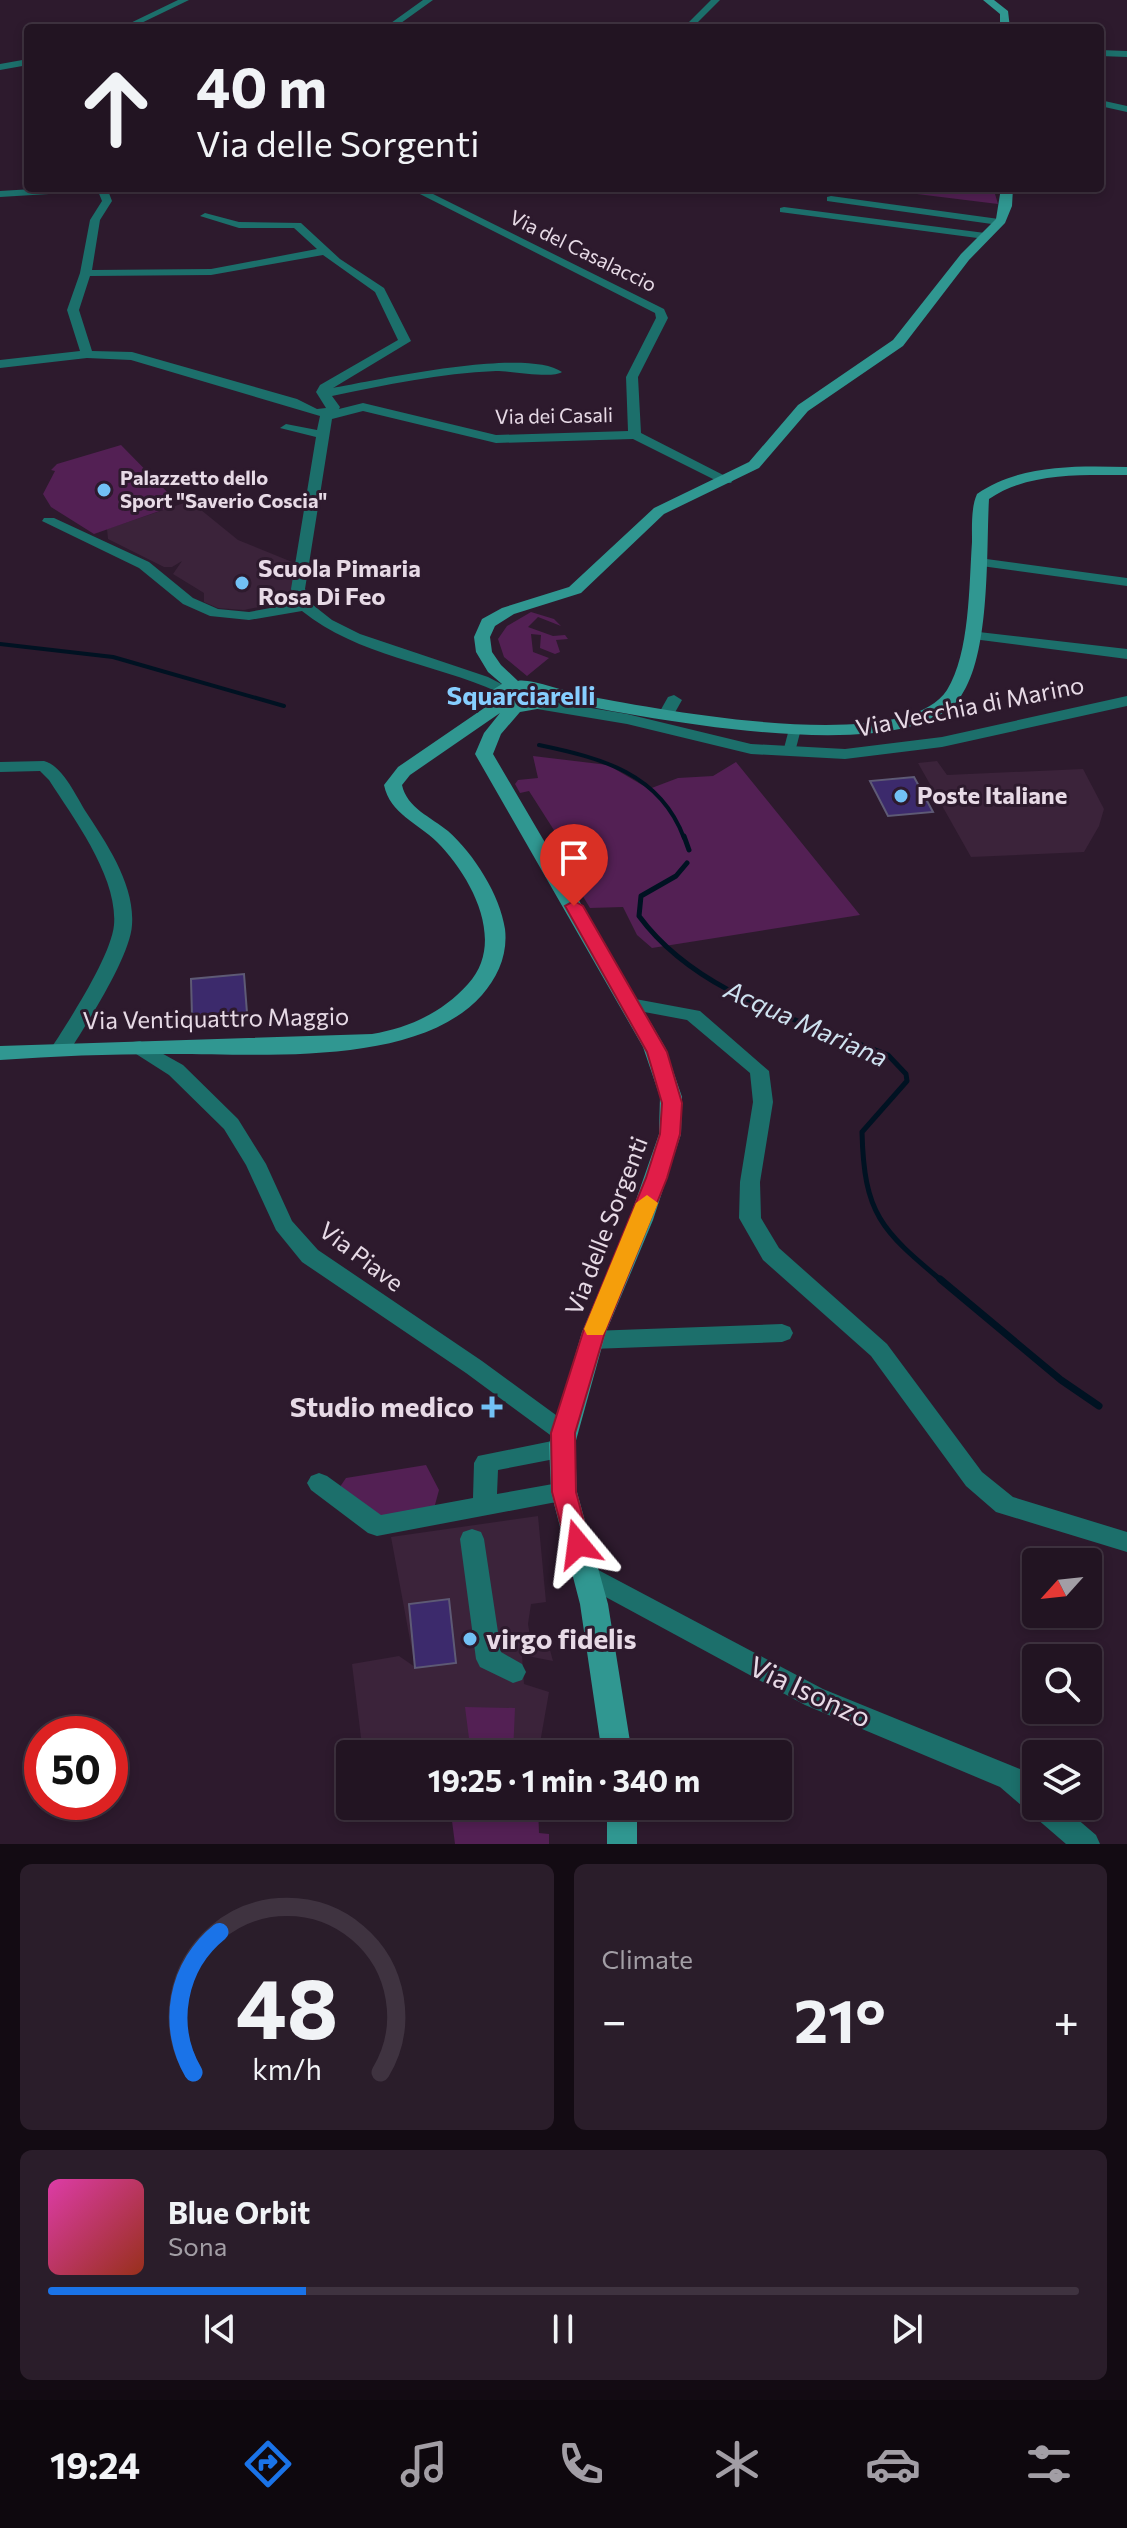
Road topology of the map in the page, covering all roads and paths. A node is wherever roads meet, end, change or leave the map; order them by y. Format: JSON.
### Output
{"nodes":[{"id":1,"x":185,"y":0,"type":"edge"},
{"id":2,"x":429,"y":0,"type":"edge"},
{"id":3,"x":716,"y":0,"type":"edge"},
{"id":4,"x":988,"y":0,"type":"edge"},
{"id":5,"x":133,"y":24,"type":"edge"},
{"id":6,"x":394,"y":24,"type":"edge"},
{"id":7,"x":691,"y":24,"type":"edge"},
{"id":8,"x":1005,"y":24,"type":"edge"},
{"id":9,"x":1104,"y":53,"type":"edge"},
{"id":10,"x":1127,"y":54,"type":"edge"},
{"id":11,"x":24,"y":63,"type":"edge"},
{"id":12,"x":0,"y":67,"type":"edge"},
{"id":13,"x":1104,"y":104,"type":"edge"},
{"id":14,"x":1127,"y":109,"type":"edge"},
{"id":15,"x":34,"y":192,"type":"edge"},
{"id":16,"x":103,"y":192,"type":"edge"},
{"id":17,"x":421,"y":192,"type":"edge"},
{"id":18,"x":1007,"y":192,"type":"edge"},
{"id":19,"x":0,"y":194,"type":"edge"},
{"id":20,"x":831,"y":199,"type":"dead end"},
{"id":21,"x":784,"y":210,"type":"dead end"},
{"id":22,"x":205,"y":216,"type":"dead end"},
{"id":23,"x":999,"y":222,"type":"junction"},
{"id":24,"x":985,"y":236,"type":"junction"},
{"id":25,"x":325,"y":251,"type":"junction"},
{"id":26,"x":86,"y":273,"type":"junction"},
{"id":27,"x":87,"y":354,"type":"junction"},
{"id":28,"x":0,"y":364,"type":"edge"},
{"id":29,"x":556,"y":372,"type":"dead end"},
{"id":30,"x":363,"y":407,"type":"junction"},
{"id":31,"x":323,"y":409,"type":"junction"},
{"id":32,"x":345,"y":412,"type":"junction"},
{"id":33,"x":324,"y":435,"type":"junction"},
{"id":34,"x":635,"y":435,"type":"junction"},
{"id":35,"x":1127,"y":471,"type":"edge"},
{"id":36,"x":726,"y":480,"type":"junction"},
{"id":37,"x":49,"y":521,"type":"dead end"},
{"id":38,"x":979,"y":562,"type":"junction"},
{"id":39,"x":1127,"y":582,"type":"edge"},
{"id":40,"x":304,"y":606,"type":"junction"},
{"id":41,"x":970,"y":635,"type":"junction"},
{"id":42,"x":1127,"y":654,"type":"edge"},
{"id":43,"x":508,"y":696,"type":"junction"},
{"id":44,"x":540,"y":699,"type":"junction"},
{"id":45,"x":1127,"y":701,"type":"edge"},
{"id":46,"x":795,"y":729,"type":"junction"},
{"id":47,"x":789,"y":752,"type":"junction"},
{"id":48,"x":0,"y":767,"type":"edge"},
{"id":49,"x":630,"y":1004,"type":"junction"},
{"id":50,"x":62,"y":1047,"type":"junction"},
{"id":51,"x":140,"y":1047,"type":"junction"},
{"id":52,"x":0,"y":1053,"type":"edge"},
{"id":53,"x":782,"y":1333,"type":"dead end"},
{"id":54,"x":591,"y":1340,"type":"junction"},
{"id":55,"x":562,"y":1441,"type":"junction"},
{"id":56,"x":319,"y":1483,"type":"dead end"},
{"id":57,"x":564,"y":1492,"type":"junction"},
{"id":58,"x":485,"y":1506,"type":"junction"},
{"id":59,"x":472,"y":1539,"type":"dead end"},
{"id":60,"x":1127,"y":1542,"type":"edge"},
{"id":61,"x":587,"y":1575,"type":"junction"},
{"id":62,"x":513,"y":1672,"type":"dead end"},
{"id":63,"x":615,"y":1740,"type":"edge"},
{"id":64,"x":1022,"y":1789,"type":"edge"},
{"id":65,"x":622,"y":1820,"type":"edge"},
{"id":66,"x":1058,"y":1820,"type":"edge"},
{"id":67,"x":622,"y":1844,"type":"edge"},
{"id":68,"x":1086,"y":1844,"type":"edge"}],
"edges":[{"from":1,"to":5,"type":"street"},
{"from":2,"to":6,"type":"street"},
{"from":3,"to":7,"type":"street"},
{"from":4,"to":8,"type":"main road"},
{"from":9,"to":10,"type":"street"},
{"from":11,"to":12,"type":"street"},
{"from":13,"to":14,"type":"street"},
{"from":15,"to":19,"type":"street"},
{"from":16,"to":26,"type":"street"},
{"from":17,"to":34,"type":"street","name":"Via del Casalaccio"},
{"from":18,"to":23,"type":"main road"},
{"from":20,"to":23,"type":"street"},
{"from":21,"to":24,"type":"street"},
{"from":22,"to":25,"type":"street"},
{"from":23,"to":24,"type":"main road"},
{"from":24,"to":36,"type":"main road"},
{"from":25,"to":26,"type":"street"},
{"from":25,"to":31,"type":"street"},
{"from":26,"to":27,"type":"street"},
{"from":27,"to":28,"type":"street"},
{"from":27,"to":31,"type":"street"},
{"from":29,"to":31,"type":"street"},
{"from":30,"to":31,"type":"street"},
{"from":30,"to":32,"type":"street","name":"Via dei Casali"},
{"from":30,"to":34,"type":"street","name":"Via dei Casali"},
{"from":31,"to":32,"type":"street","name":"Via dei Casali"},
{"from":31,"to":32,"type":"street"},
{"from":31,"to":33,"type":"street"},
{"from":31,"to":33,"type":"street"},
{"from":33,"to":40,"type":"street"},
{"from":34,"to":36,"type":"street","name":"Via dei Casali"},
{"from":35,"to":38,"type":"main road"},
{"from":36,"to":43,"type":"main road"},
{"from":37,"to":40,"type":"street"},
{"from":38,"to":39,"type":"street"},
{"from":38,"to":41,"type":"main road"},
{"from":40,"to":43,"type":"street"},
{"from":41,"to":42,"type":"street"},
{"from":41,"to":46,"type":"main road"},
{"from":43,"to":44,"type":"main road"},
{"from":43,"to":49,"type":"main road","name":"Via delle Sorgenti"},
{"from":43,"to":51,"type":"main road","name":"Via Ventiquattro Maggio"},
{"from":44,"to":46,"type":"main road"},
{"from":44,"to":47,"type":"street","name":"Via Vecchia di Marino"},
{"from":45,"to":47,"type":"street","name":"Via Vecchia di Marino"},
{"from":46,"to":47,"type":"street"},
{"from":48,"to":50,"type":"street"},
{"from":49,"to":54,"type":"main road","name":"Via delle Sorgenti"},
{"from":49,"to":60,"type":"street"},
{"from":50,"to":51,"type":"main road","name":"Via Ventiquattro Maggio"},
{"from":50,"to":52,"type":"main road","name":"Via Ventiquattro Maggio"},
{"from":51,"to":55,"type":"street","name":"Via Piave"},
{"from":53,"to":54,"type":"street"},
{"from":54,"to":55,"type":"main road","name":"Via delle Sorgenti"},
{"from":55,"to":57,"type":"main road","name":"Via delle Sorgenti"},
{"from":55,"to":58,"type":"street"},
{"from":56,"to":58,"type":"street"},
{"from":57,"to":58,"type":"street"},
{"from":57,"to":61,"type":"main road","name":"Via delle Sorgenti"},
{"from":59,"to":62,"type":"street"},
{"from":61,"to":63,"type":"main road","name":"Via delle Sorgenti"},
{"from":61,"to":64,"type":"street","name":"Via Isonzo"},
{"from":65,"to":67,"type":"main road"},
{"from":66,"to":68,"type":"street"}]}
